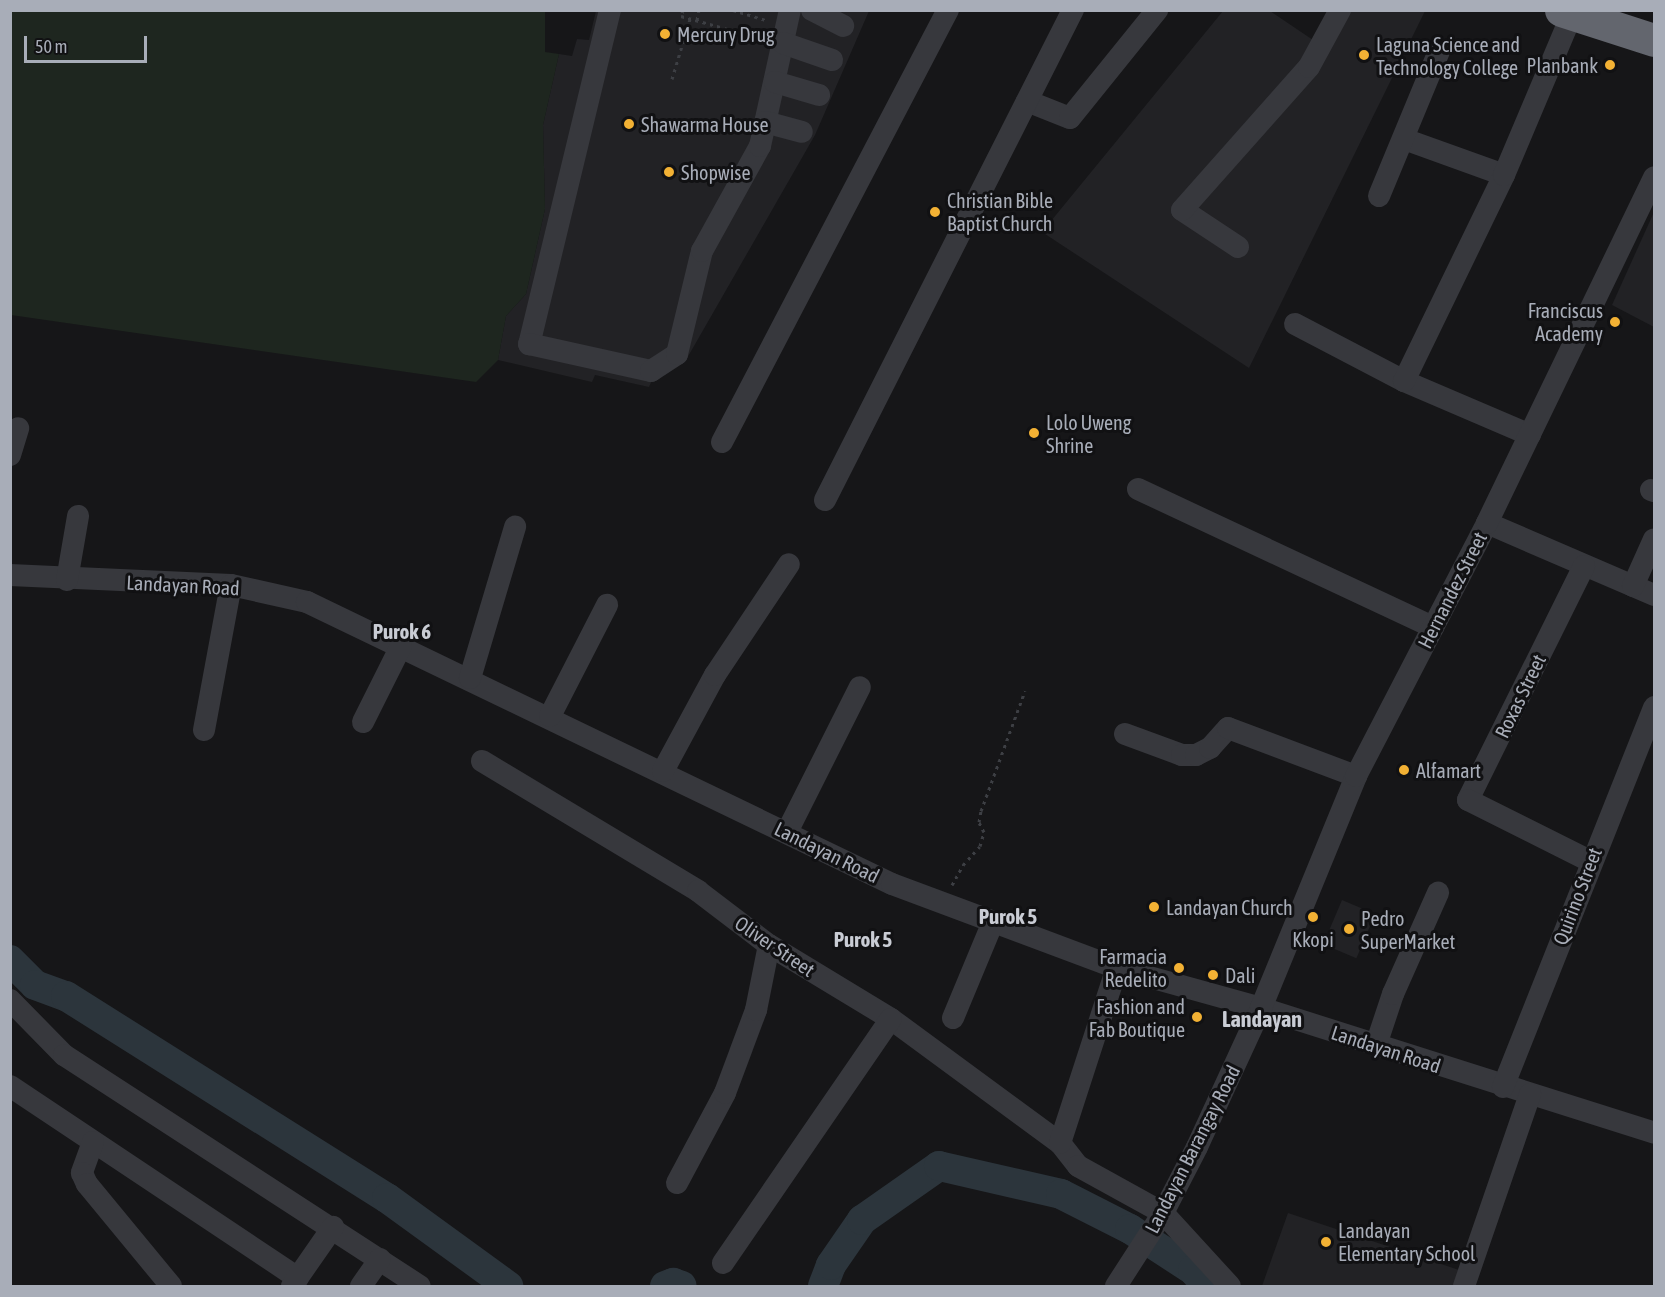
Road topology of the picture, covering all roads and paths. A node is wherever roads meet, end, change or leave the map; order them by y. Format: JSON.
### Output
{"nodes":[{"id":1,"x":610,"y":10,"type":"edge"},
{"id":2,"x":682,"y":10,"type":"edge"},
{"id":3,"x":699,"y":10,"type":"edge"},
{"id":4,"x":733,"y":10,"type":"edge"},
{"id":5,"x":812,"y":10,"type":"edge"},
{"id":6,"x":948,"y":10,"type":"edge"},
{"id":7,"x":1073,"y":10,"type":"edge"},
{"id":8,"x":1157,"y":10,"type":"edge"},
{"id":9,"x":1340,"y":10,"type":"edge"},
{"id":10,"x":1566,"y":12,"type":"edge"},
{"id":11,"x":690,"y":19,"type":"junction"},
{"id":12,"x":697,"y":20,"type":"junction"},
{"id":13,"x":787,"y":26,"type":"edge"},
{"id":14,"x":843,"y":26,"type":"dead end"},
{"id":15,"x":1654,"y":40,"type":"edge"},
{"id":16,"x":1439,"y":51,"type":"dead end"},
{"id":17,"x":831,"y":60,"type":"dead end"},
{"id":18,"x":672,"y":79,"type":"dead end"},
{"id":19,"x":775,"y":82,"type":"junction"},
{"id":20,"x":819,"y":95,"type":"dead end"},
{"id":21,"x":1027,"y":101,"type":"junction"},
{"id":22,"x":765,"y":122,"type":"junction"},
{"id":23,"x":802,"y":132,"type":"dead end"},
{"id":24,"x":1404,"y":139,"type":"junction"},
{"id":25,"x":1504,"y":175,"type":"junction"},
{"id":26,"x":1654,"y":177,"type":"edge"},
{"id":27,"x":1379,"y":196,"type":"dead end"},
{"id":28,"x":1238,"y":247,"type":"dead end"},
{"id":29,"x":1295,"y":324,"type":"dead end"},
{"id":30,"x":1404,"y":381,"type":"junction"},
{"id":31,"x":18,"y":428,"type":"dead end"},
{"id":32,"x":1530,"y":435,"type":"junction"},
{"id":33,"x":722,"y":442,"type":"dead end"},
{"id":34,"x":10,"y":455,"type":"edge"},
{"id":35,"x":1138,"y":489,"type":"dead end"},
{"id":36,"x":825,"y":500,"type":"dead end"},
{"id":37,"x":78,"y":516,"type":"dead end"},
{"id":38,"x":1487,"y":523,"type":"junction"},
{"id":39,"x":515,"y":527,"type":"dead end"},
{"id":40,"x":1654,"y":539,"type":"edge"},
{"id":41,"x":789,"y":564,"type":"dead end"},
{"id":42,"x":1584,"y":566,"type":"junction"},
{"id":43,"x":10,"y":574,"type":"edge"},
{"id":44,"x":67,"y":580,"type":"junction"},
{"id":45,"x":231,"y":585,"type":"junction"},
{"id":46,"x":1633,"y":586,"type":"junction"},
{"id":47,"x":1654,"y":595,"type":"edge"},
{"id":48,"x":607,"y":605,"type":"dead end"},
{"id":49,"x":1433,"y":627,"type":"junction"},
{"id":50,"x":401,"y":646,"type":"junction"},
{"id":51,"x":470,"y":678,"type":"junction"},
{"id":52,"x":860,"y":687,"type":"dead end"},
{"id":53,"x":1025,"y":691,"type":"dead end"},
{"id":54,"x":1654,"y":707,"type":"edge"},
{"id":55,"x":550,"y":716,"type":"junction"},
{"id":56,"x":363,"y":722,"type":"dead end"},
{"id":57,"x":204,"y":730,"type":"dead end"},
{"id":58,"x":1125,"y":734,"type":"dead end"},
{"id":59,"x":482,"y":761,"type":"dead end"},
{"id":60,"x":663,"y":771,"type":"junction"},
{"id":61,"x":1356,"y":776,"type":"junction"},
{"id":62,"x":787,"y":832,"type":"junction"},
{"id":63,"x":1590,"y":861,"type":"junction"},
{"id":64,"x":1438,"y":893,"type":"dead end"},
{"id":65,"x":945,"y":904,"type":"junction"},
{"id":66,"x":993,"y":922,"type":"junction"},
{"id":67,"x":769,"y":945,"type":"junction"},
{"id":68,"x":1117,"y":969,"type":"junction"},
{"id":69,"x":10,"y":1000,"type":"edge"},
{"id":70,"x":1261,"y":1008,"type":"junction"},
{"id":71,"x":952,"y":1018,"type":"dead end"},
{"id":72,"x":891,"y":1019,"type":"junction"},
{"id":73,"x":1376,"y":1045,"type":"junction"},
{"id":74,"x":10,"y":1086,"type":"edge"},
{"id":75,"x":1503,"y":1087,"type":"junction"},
{"id":76,"x":1530,"y":1094,"type":"junction"},
{"id":77,"x":1654,"y":1133,"type":"edge"},
{"id":78,"x":93,"y":1142,"type":"junction"},
{"id":79,"x":1060,"y":1143,"type":"junction"},
{"id":80,"x":678,"y":1183,"type":"dead end"},
{"id":81,"x":1163,"y":1213,"type":"junction"},
{"id":82,"x":333,"y":1227,"type":"junction"},
{"id":83,"x":380,"y":1259,"type":"junction"},
{"id":84,"x":723,"y":1263,"type":"dead end"},
{"id":85,"x":295,"y":1282,"type":"edge"},
{"id":86,"x":171,"y":1287,"type":"edge"},
{"id":87,"x":361,"y":1287,"type":"edge"},
{"id":88,"x":420,"y":1287,"type":"edge"},
{"id":89,"x":1116,"y":1287,"type":"edge"},
{"id":90,"x":1230,"y":1287,"type":"edge"},
{"id":91,"x":1464,"y":1287,"type":"edge"}],
"edges":[{"from":1,"to":22,"type":"street"},
{"from":2,"to":11,"type":"path"},
{"from":3,"to":12,"type":"path"},
{"from":4,"to":13,"type":"path"},
{"from":5,"to":14,"type":"street"},
{"from":6,"to":33,"type":"street"},
{"from":7,"to":21,"type":"street"},
{"from":8,"to":21,"type":"street"},
{"from":9,"to":28,"type":"street"},
{"from":10,"to":15,"type":"highway"},
{"from":10,"to":25,"type":"street"},
{"from":11,"to":12,"type":"path"},
{"from":11,"to":18,"type":"path"},
{"from":12,"to":13,"type":"path"},
{"from":13,"to":17,"type":"street"},
{"from":13,"to":19,"type":"street"},
{"from":16,"to":24,"type":"street"},
{"from":19,"to":20,"type":"street"},
{"from":19,"to":22,"type":"street"},
{"from":21,"to":36,"type":"street"},
{"from":22,"to":23,"type":"street"},
{"from":24,"to":25,"type":"street"},
{"from":24,"to":27,"type":"street"},
{"from":25,"to":30,"type":"street"},
{"from":26,"to":32,"type":"street","name":"Hernandez Street"},
{"from":29,"to":30,"type":"street"},
{"from":30,"to":32,"type":"street"},
{"from":31,"to":34,"type":"street"},
{"from":32,"to":38,"type":"street","name":"Hernandez Street"},
{"from":35,"to":49,"type":"street"},
{"from":37,"to":44,"type":"street"},
{"from":38,"to":42,"type":"street"},
{"from":38,"to":49,"type":"street","name":"Hernandez Street"},
{"from":39,"to":51,"type":"street"},
{"from":40,"to":46,"type":"street"},
{"from":41,"to":60,"type":"street"},
{"from":42,"to":46,"type":"street"},
{"from":42,"to":63,"type":"street","name":"Roxas Street"},
{"from":43,"to":44,"type":"street","name":"Landayan Road"},
{"from":44,"to":45,"type":"street","name":"Landayan Road"},
{"from":45,"to":50,"type":"street","name":"Landayan Road"},
{"from":45,"to":57,"type":"street"},
{"from":46,"to":47,"type":"street"},
{"from":48,"to":55,"type":"street"},
{"from":49,"to":61,"type":"street","name":"Hernandez Street"},
{"from":50,"to":51,"type":"street","name":"Landayan Road"},
{"from":50,"to":56,"type":"street"},
{"from":51,"to":55,"type":"street","name":"Landayan Road"},
{"from":52,"to":62,"type":"street"},
{"from":53,"to":65,"type":"path"},
{"from":54,"to":63,"type":"street","name":"Quirino Street"},
{"from":55,"to":60,"type":"street","name":"Landayan Road"},
{"from":58,"to":61,"type":"street"},
{"from":59,"to":67,"type":"street","name":"Oliver Street"},
{"from":60,"to":62,"type":"street","name":"Landayan Road"},
{"from":61,"to":70,"type":"street","name":"Hernandez Street"},
{"from":62,"to":65,"type":"street","name":"Landayan Road"},
{"from":63,"to":75,"type":"street","name":"Quirino Street"},
{"from":64,"to":73,"type":"street"},
{"from":65,"to":66,"type":"street","name":"Landayan Road"},
{"from":66,"to":68,"type":"street","name":"Landayan Road"},
{"from":66,"to":71,"type":"street"},
{"from":67,"to":72,"type":"street","name":"Oliver Street"},
{"from":67,"to":80,"type":"street"},
{"from":68,"to":70,"type":"street","name":"Landayan Road"},
{"from":68,"to":79,"type":"street"},
{"from":69,"to":82,"type":"street"},
{"from":70,"to":73,"type":"street","name":"Landayan Road"},
{"from":70,"to":81,"type":"street","name":"Landayan Barangay Road"},
{"from":72,"to":79,"type":"street","name":"Oliver Street"},
{"from":72,"to":84,"type":"street"},
{"from":73,"to":75,"type":"street","name":"Landayan Road"},
{"from":74,"to":78,"type":"street"},
{"from":75,"to":76,"type":"street","name":"Landayan Road"},
{"from":76,"to":77,"type":"street","name":"Landayan Road"},
{"from":76,"to":91,"type":"street"},
{"from":78,"to":85,"type":"street"},
{"from":78,"to":86,"type":"street"},
{"from":79,"to":81,"type":"street","name":"Oliver Street"},
{"from":81,"to":89,"type":"street","name":"Landayan Barangay Road"},
{"from":81,"to":90,"type":"street","name":"Oliver Street"},
{"from":82,"to":83,"type":"street"},
{"from":82,"to":85,"type":"street"},
{"from":83,"to":87,"type":"street"},
{"from":83,"to":88,"type":"street"}]}
